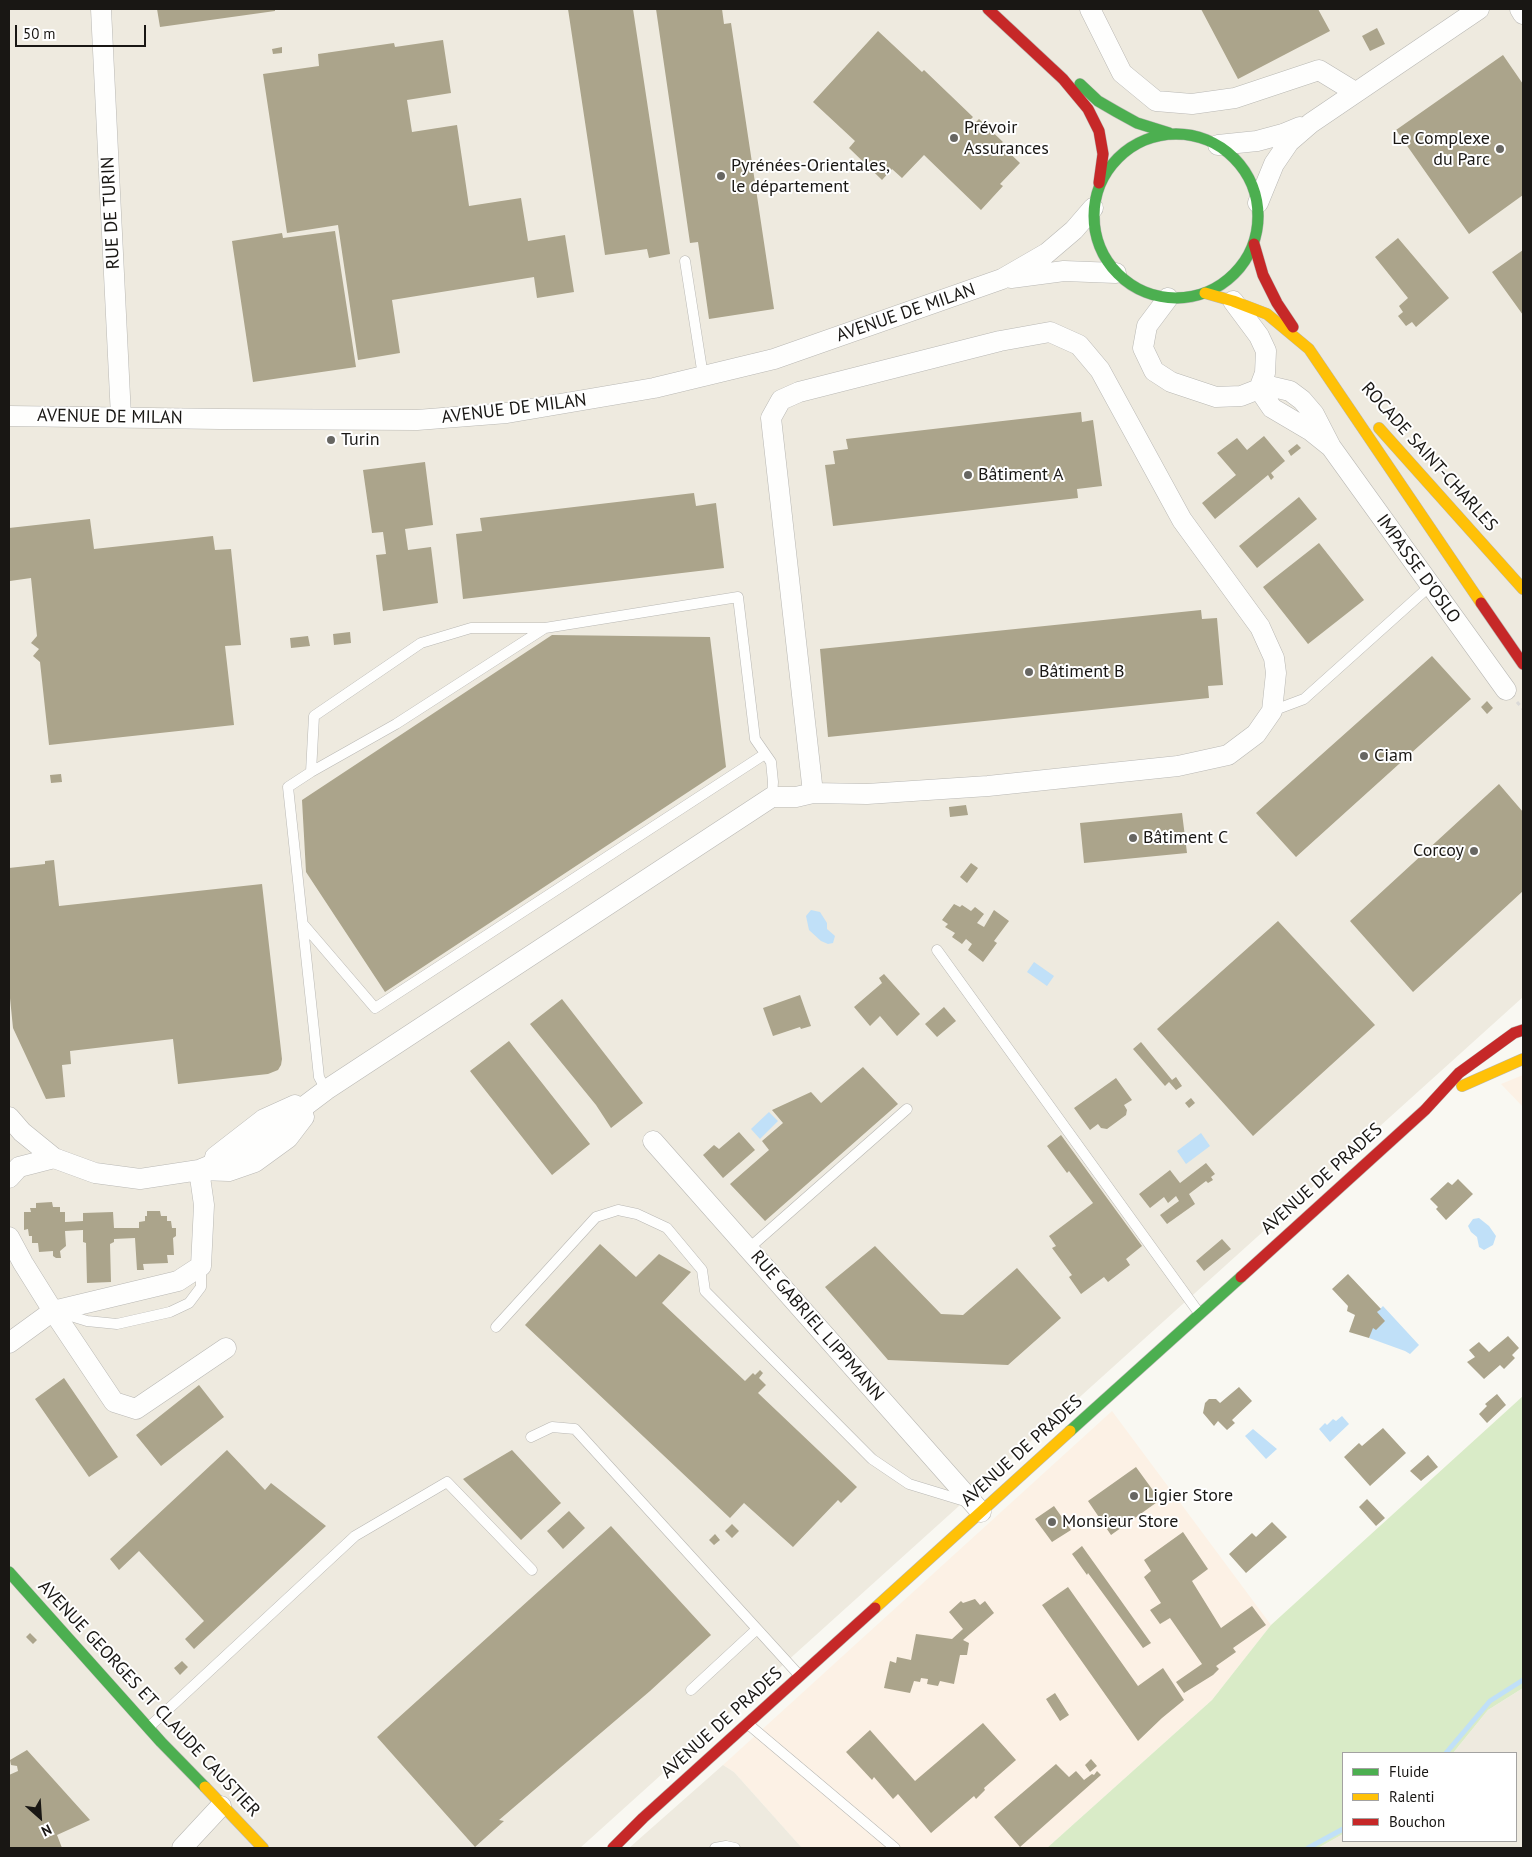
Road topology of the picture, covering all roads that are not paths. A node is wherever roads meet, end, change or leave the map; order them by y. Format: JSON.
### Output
{"nodes":[{"id":1,"x":101,"y":9,"type":"edge"},
{"id":2,"x":988,"y":9,"type":"edge"},
{"id":3,"x":1003,"y":9,"type":"edge"},
{"id":4,"x":1090,"y":9,"type":"edge"},
{"id":5,"x":1479,"y":9,"type":"edge"},
{"id":6,"x":1520,"y":9,"type":"edge"},
{"id":7,"x":1523,"y":14,"type":"edge"},
{"id":8,"x":1355,"y":92,"type":"junction"},
{"id":9,"x":1311,"y":122,"type":"junction"},
{"id":10,"x":1169,"y":133,"type":"junction"},
{"id":11,"x":1218,"y":144,"type":"junction"},
{"id":12,"x":1098,"y":188,"type":"junction"},
{"id":13,"x":1258,"y":203,"type":"junction"},
{"id":14,"x":1093,"y":208,"type":"junction"},
{"id":15,"x":1254,"y":244,"type":"junction"},
{"id":16,"x":685,"y":261,"type":"dead end"},
{"id":17,"x":1116,"y":273,"type":"junction"},
{"id":18,"x":1002,"y":279,"type":"junction"},
{"id":19,"x":1205,"y":293,"type":"junction"},
{"id":20,"x":1168,"y":298,"type":"junction"},
{"id":21,"x":1233,"y":301,"type":"junction"},
{"id":22,"x":1309,"y":349,"type":"junction"},
{"id":23,"x":703,"y":376,"type":"junction"},
{"id":24,"x":1259,"y":389,"type":"junction"},
{"id":25,"x":9,"y":416,"type":"edge"},
{"id":26,"x":121,"y":417,"type":"junction"},
{"id":27,"x":1475,"y":535,"type":"junction"},
{"id":28,"x":1523,"y":577,"type":"edge"},
{"id":29,"x":1430,"y":586,"type":"junction"},
{"id":30,"x":1523,"y":589,"type":"edge"},
{"id":31,"x":545,"y":628,"type":"junction"},
{"id":32,"x":1523,"y":664,"type":"edge"},
{"id":33,"x":1506,"y":690,"type":"dead end"},
{"id":34,"x":1272,"y":711,"type":"junction"},
{"id":35,"x":765,"y":754,"type":"junction"},
{"id":36,"x":311,"y":772,"type":"junction"},
{"id":37,"x":812,"y":793,"type":"junction"},
{"id":38,"x":772,"y":797,"type":"junction"},
{"id":39,"x":303,"y":924,"type":"junction"},
{"id":40,"x":936,"y":950,"type":"dead end"},
{"id":41,"x":1523,"y":1030,"type":"edge"},
{"id":42,"x":1523,"y":1059,"type":"edge"},
{"id":43,"x":326,"y":1090,"type":"junction"},
{"id":44,"x":907,"y":1109,"type":"dead end"},
{"id":45,"x":1425,"y":1110,"type":"junction"},
{"id":46,"x":9,"y":1117,"type":"edge"},
{"id":47,"x":653,"y":1141,"type":"dead end"},
{"id":48,"x":54,"y":1158,"type":"junction"},
{"id":49,"x":199,"y":1170,"type":"junction"},
{"id":50,"x":9,"y":1178,"type":"edge"},
{"id":51,"x":9,"y":1237,"type":"edge"},
{"id":52,"x":748,"y":1249,"type":"junction"},
{"id":53,"x":201,"y":1266,"type":"junction"},
{"id":54,"x":53,"y":1311,"type":"junction"},
{"id":55,"x":1200,"y":1314,"type":"junction"},
{"id":56,"x":496,"y":1328,"type":"dead end"},
{"id":57,"x":9,"y":1343,"type":"edge"},
{"id":58,"x":226,"y":1348,"type":"dead end"},
{"id":59,"x":532,"y":1437,"type":"dead end"},
{"id":60,"x":977,"y":1508,"type":"junction"},
{"id":61,"x":532,"y":1570,"type":"dead end"},
{"id":62,"x":9,"y":1572,"type":"edge"},
{"id":63,"x":757,"y":1629,"type":"junction"},
{"id":64,"x":800,"y":1676,"type":"junction"},
{"id":65,"x":691,"y":1690,"type":"dead end"},
{"id":66,"x":748,"y":1724,"type":"junction"},
{"id":67,"x":148,"y":1728,"type":"junction"},
{"id":68,"x":221,"y":1806,"type":"junction"},
{"id":69,"x":643,"y":1818,"type":"junction"},
{"id":70,"x":182,"y":1848,"type":"edge"},
{"id":71,"x":264,"y":1848,"type":"edge"},
{"id":72,"x":606,"y":1848,"type":"edge"},
{"id":73,"x":613,"y":1848,"type":"edge"},
{"id":74,"x":715,"y":1848,"type":"edge"},
{"id":75,"x":735,"y":1848,"type":"edge"},
{"id":76,"x":895,"y":1848,"type":"edge"}],
"edges":[{"from":1,"to":26,"type":"street","name":"RUE DE TURIN"},
{"from":2,"to":12,"type":"main road"},
{"from":3,"to":10,"type":"main road"},
{"from":4,"to":8,"type":"street"},
{"from":5,"to":8,"type":"street"},
{"from":6,"to":7,"type":"street"},
{"from":8,"to":9,"type":"street"},
{"from":9,"to":11,"type":"street"},
{"from":9,"to":13,"type":"street"},
{"from":10,"to":11,"type":"main road"},
{"from":10,"to":12,"type":"main road"},
{"from":11,"to":13,"type":"main road"},
{"from":12,"to":14,"type":"main road"},
{"from":13,"to":15,"type":"main road"},
{"from":14,"to":17,"type":"main road"},
{"from":14,"to":18,"type":"street","name":"AVENUE DE MILAN"},
{"from":15,"to":19,"type":"main road"},
{"from":15,"to":22,"type":"main road","name":"ROCADE SAINT-CHARLES"},
{"from":16,"to":23,"type":"lane"},
{"from":17,"to":18,"type":"street","name":"AVENUE DE MILAN"},
{"from":17,"to":20,"type":"main road"},
{"from":18,"to":23,"type":"street","name":"AVENUE DE MILAN"},
{"from":19,"to":20,"type":"main road"},
{"from":19,"to":21,"type":"main road","name":"ROCADE SAINT-CHARLES"},
{"from":20,"to":24,"type":"street"},
{"from":21,"to":22,"type":"main road","name":"ROCADE SAINT-CHARLES"},
{"from":21,"to":24,"type":"street"},
{"from":22,"to":27,"type":"main road","name":"ROCADE SAINT-CHARLES"},
{"from":22,"to":32,"type":"main road"},
{"from":23,"to":26,"type":"street","name":"AVENUE DE MILAN"},
{"from":24,"to":29,"type":"street","name":"IMPASSE D'OSLO"},
{"from":25,"to":26,"type":"street","name":"AVENUE DE MILAN"},
{"from":27,"to":28,"type":"main road"},
{"from":27,"to":30,"type":"main road","name":"ROCADE SAINT-CHARLES"},
{"from":29,"to":33,"type":"street","name":"IMPASSE D'OSLO"},
{"from":29,"to":34,"type":"lane"},
{"from":31,"to":35,"type":"lane"},
{"from":31,"to":36,"type":"lane"},
{"from":31,"to":36,"type":"lane"},
{"from":34,"to":37,"type":"street"},
{"from":34,"to":37,"type":"street"},
{"from":35,"to":38,"type":"lane"},
{"from":35,"to":39,"type":"lane"},
{"from":36,"to":39,"type":"lane"},
{"from":37,"to":38,"type":"street"},
{"from":38,"to":43,"type":"street"},
{"from":39,"to":43,"type":"lane"},
{"from":40,"to":55,"type":"lane"},
{"from":41,"to":45,"type":"main road","name":"AVENUE DE PRADES"},
{"from":42,"to":45,"type":"main road","name":"AVENUE DE PRADES"},
{"from":43,"to":49,"type":"street"},
{"from":43,"to":49,"type":"street"},
{"from":44,"to":52,"type":"lane"},
{"from":45,"to":55,"type":"main road","name":"AVENUE DE PRADES"},
{"from":46,"to":48,"type":"street"},
{"from":47,"to":52,"type":"street","name":"RUE GABRIEL LIPPMANN"},
{"from":48,"to":49,"type":"street"},
{"from":48,"to":50,"type":"street"},
{"from":49,"to":53,"type":"street"},
{"from":51,"to":54,"type":"street"},
{"from":52,"to":60,"type":"street","name":"RUE GABRIEL LIPPMANN"},
{"from":53,"to":54,"type":"street"},
{"from":53,"to":54,"type":"lane"},
{"from":54,"to":57,"type":"street"},
{"from":54,"to":58,"type":"street"},
{"from":55,"to":60,"type":"main road","name":"AVENUE DE PRADES"},
{"from":56,"to":60,"type":"lane"},
{"from":59,"to":63,"type":"lane"},
{"from":60,"to":64,"type":"main road","name":"AVENUE DE PRADES"},
{"from":61,"to":67,"type":"lane"},
{"from":62,"to":67,"type":"main road","name":"AVENUE GEORGES ET CLAUDE CAUSTIER"},
{"from":63,"to":64,"type":"lane"},
{"from":63,"to":65,"type":"lane"},
{"from":64,"to":66,"type":"main road","name":"AVENUE DE PRADES"},
{"from":66,"to":69,"type":"main road","name":"AVENUE DE PRADES"},
{"from":66,"to":76,"type":"lane"},
{"from":67,"to":68,"type":"main road","name":"AVENUE GEORGES ET CLAUDE CAUSTIER"},
{"from":68,"to":70,"type":"street"},
{"from":68,"to":71,"type":"main road","name":"AVENUE GEORGES ET CLAUDE CAUSTIER"},
{"from":69,"to":72,"type":"main road","name":"AVENUE DE PRADES"},
{"from":69,"to":73,"type":"main road","name":"AVENUE DE PRADES"},
{"from":74,"to":75,"type":"lane"}]}
